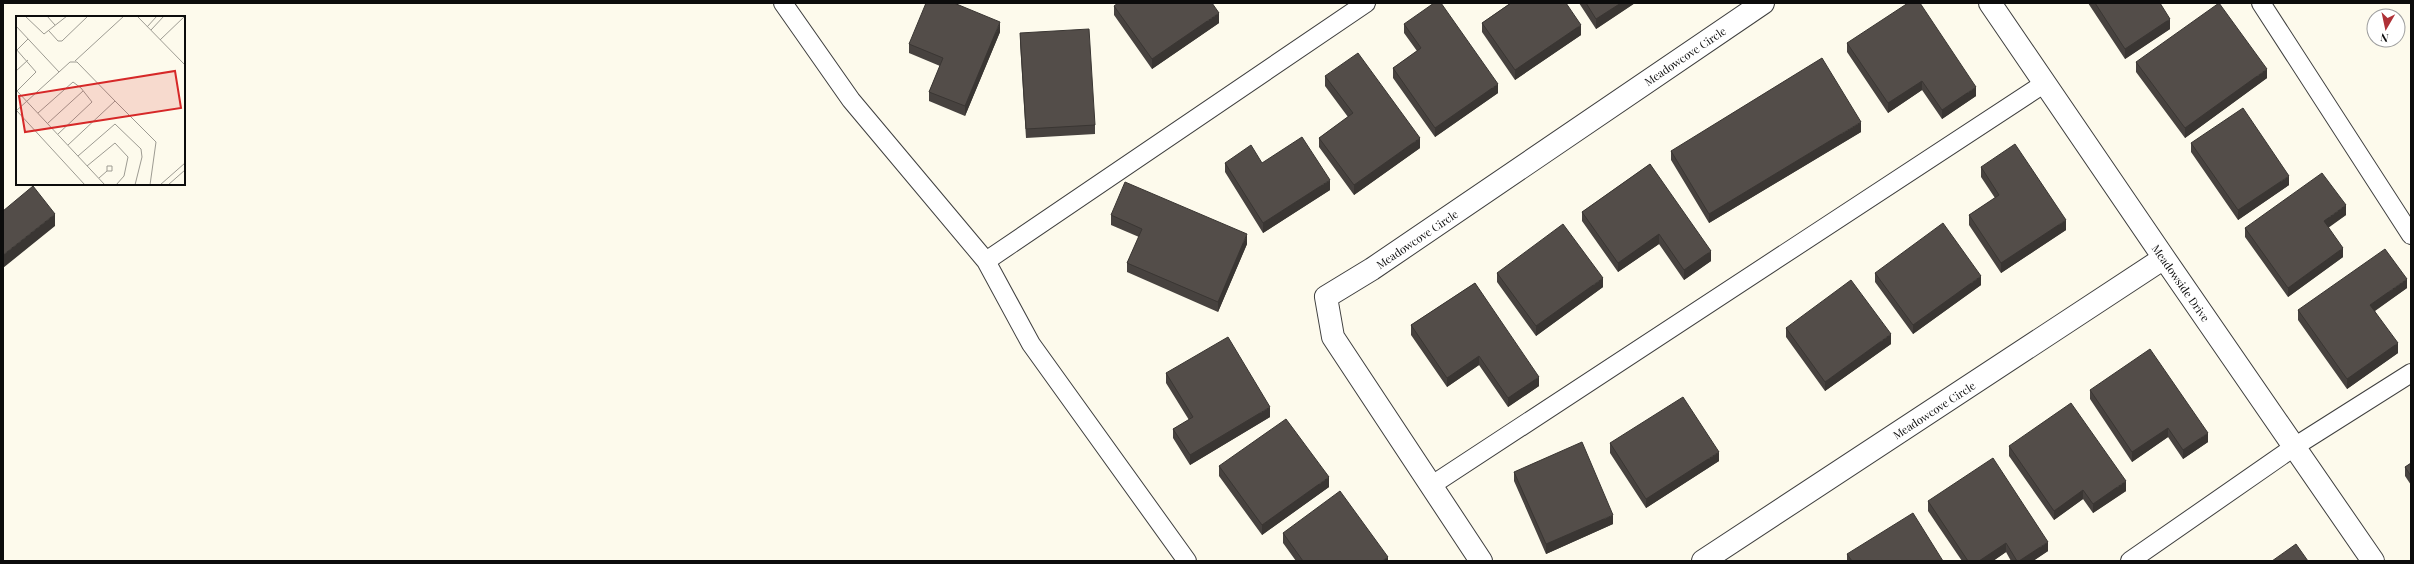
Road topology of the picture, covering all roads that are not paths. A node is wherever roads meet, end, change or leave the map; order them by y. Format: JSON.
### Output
{"nodes":[{"id":1,"x":783,"y":3,"type":"edge"},
{"id":2,"x":1366,"y":3,"type":"edge"},
{"id":3,"x":1763,"y":3,"type":"edge"},
{"id":4,"x":1990,"y":3,"type":"edge"},
{"id":5,"x":2261,"y":3,"type":"edge"},
{"id":6,"x":2045,"y":84,"type":"junction"},
{"id":7,"x":2411,"y":235,"type":"edge"},
{"id":8,"x":2164,"y":258,"type":"junction"},
{"id":9,"x":986,"y":261,"type":"junction"},
{"id":10,"x":2411,"y":373,"type":"edge"},
{"id":11,"x":2294,"y":447,"type":"junction"},
{"id":12,"x":1432,"y":485,"type":"junction"},
{"id":13,"x":1187,"y":561,"type":"edge"},
{"id":14,"x":1481,"y":561,"type":"edge"},
{"id":15,"x":1704,"y":561,"type":"edge"},
{"id":16,"x":2130,"y":561,"type":"edge"},
{"id":17,"x":2373,"y":561,"type":"edge"}],
"edges":[{"from":1,"to":9,"type":"lane"},
{"from":2,"to":9,"type":"lane"},
{"from":3,"to":12,"type":"street","name":"Meadowcove Circle"},
{"from":4,"to":6,"type":"street","name":"Meadowside Drive"},
{"from":5,"to":7,"type":"lane"},
{"from":6,"to":8,"type":"street","name":"Meadowside Drive"},
{"from":6,"to":12,"type":"lane"},
{"from":8,"to":11,"type":"street","name":"Meadowside Drive"},
{"from":8,"to":15,"type":"street","name":"Meadowcove Circle"},
{"from":9,"to":13,"type":"lane"},
{"from":10,"to":11,"type":"lane"},
{"from":11,"to":16,"type":"lane"},
{"from":11,"to":17,"type":"street","name":"Meadowside Drive"},
{"from":12,"to":14,"type":"street","name":"Meadowcove Circle"}]}
